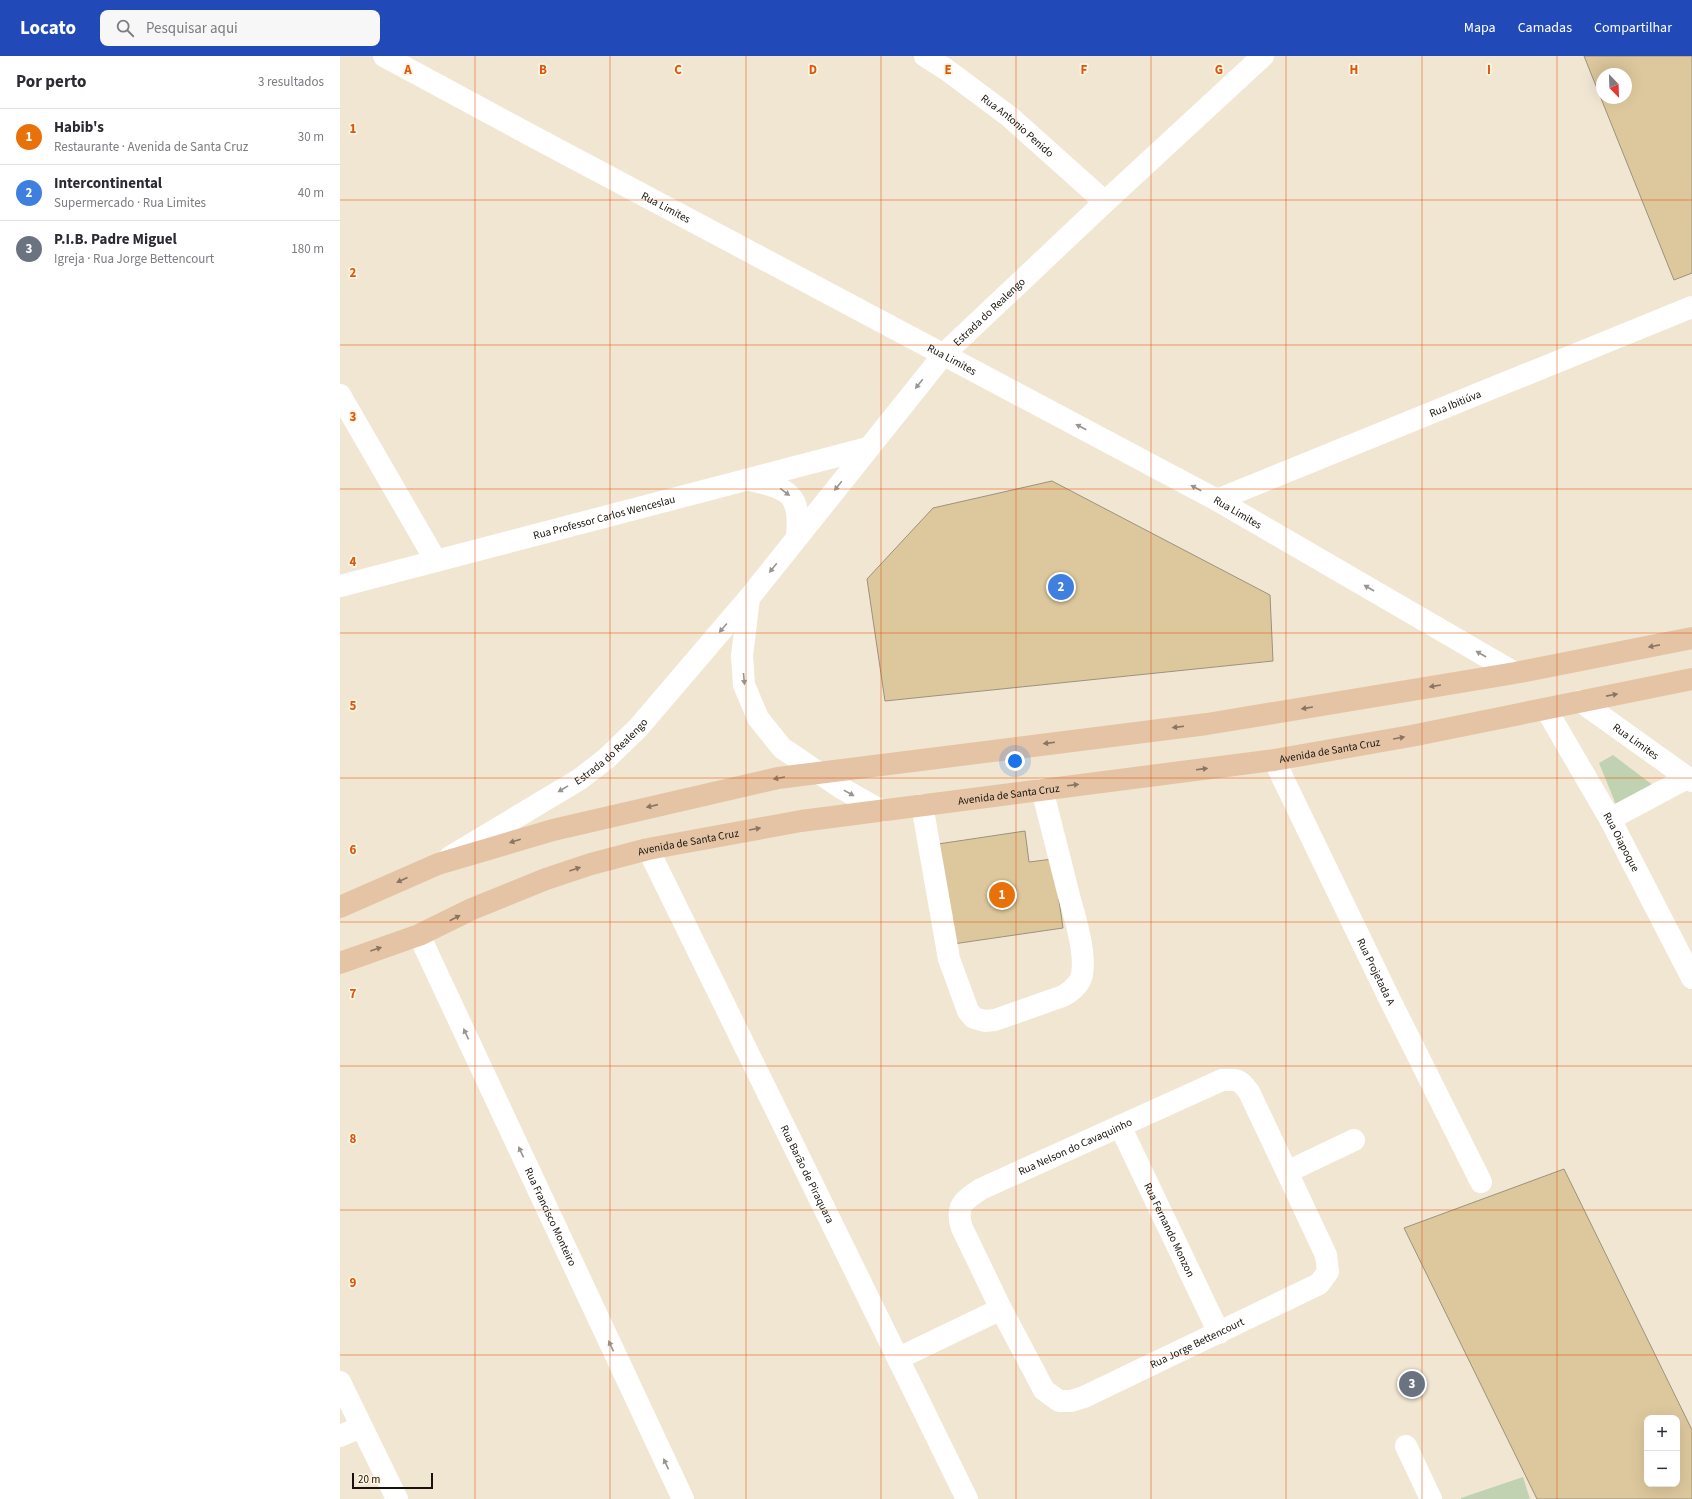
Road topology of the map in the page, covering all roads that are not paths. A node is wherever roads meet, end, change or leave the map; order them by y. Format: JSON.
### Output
{"nodes":[{"id":1,"x":384,"y":56,"type":"edge"},
{"id":2,"x":925,"y":56,"type":"edge"},
{"id":3,"x":1263,"y":56,"type":"edge"},
{"id":4,"x":1105,"y":202,"type":"junction"},
{"id":5,"x":1692,"y":306,"type":"edge"},
{"id":6,"x":944,"y":354,"type":"junction"},
{"id":7,"x":340,"y":395,"type":"edge"},
{"id":8,"x":868,"y":448,"type":"junction"},
{"id":9,"x":748,"y":480,"type":"junction"},
{"id":10,"x":1217,"y":500,"type":"junction"},
{"id":11,"x":797,"y":538,"type":"junction"},
{"id":12,"x":436,"y":561,"type":"junction"},
{"id":13,"x":340,"y":586,"type":"edge"},
{"id":14,"x":749,"y":598,"type":"junction"},
{"id":15,"x":1692,"y":638,"type":"edge"},
{"id":16,"x":1515,"y":673,"type":"junction"},
{"id":17,"x":1692,"y":679,"type":"edge"},
{"id":18,"x":1580,"y":701,"type":"junction"},
{"id":19,"x":1546,"y":709,"type":"junction"},
{"id":20,"x":1274,"y":760,"type":"junction"},
{"id":21,"x":818,"y":772,"type":"junction"},
{"id":22,"x":1690,"y":780,"type":"edge"},
{"id":23,"x":1042,"y":789,"type":"junction"},
{"id":24,"x":922,"y":805,"type":"junction"},
{"id":25,"x":882,"y":811,"type":"junction"},
{"id":26,"x":1610,"y":818,"type":"junction"},
{"id":27,"x":648,"y":849,"type":"junction"},
{"id":28,"x":438,"y":864,"type":"junction"},
{"id":29,"x":340,"y":907,"type":"edge"},
{"id":30,"x":420,"y":934,"type":"junction"},
{"id":31,"x":340,"y":963,"type":"edge"},
{"id":32,"x":1692,"y":978,"type":"edge"},
{"id":33,"x":1120,"y":1126,"type":"junction"},
{"id":34,"x":1354,"y":1140,"type":"dead end"},
{"id":35,"x":1287,"y":1172,"type":"junction"},
{"id":36,"x":1481,"y":1182,"type":"dead end"},
{"id":37,"x":1002,"y":1309,"type":"junction"},
{"id":38,"x":1219,"y":1333,"type":"junction"},
{"id":39,"x":898,"y":1358,"type":"junction"},
{"id":40,"x":340,"y":1382,"type":"edge"},
{"id":41,"x":361,"y":1426,"type":"junction"},
{"id":42,"x":340,"y":1436,"type":"edge"},
{"id":43,"x":1406,"y":1446,"type":"dead end"},
{"id":44,"x":397,"y":1499,"type":"edge"},
{"id":45,"x":683,"y":1499,"type":"edge"},
{"id":46,"x":967,"y":1499,"type":"edge"},
{"id":47,"x":1431,"y":1499,"type":"edge"}],
"edges":[{"from":1,"to":6,"type":"street","name":"Rua Limites"},
{"from":2,"to":4,"type":"street","name":"Rua Antonio Penido"},
{"from":3,"to":4,"type":"street","name":"Estrada do Realengo"},
{"from":4,"to":6,"type":"street","name":"Estrada do Realengo"},
{"from":5,"to":10,"type":"street","name":"Rua Ibitiúva"},
{"from":6,"to":8,"type":"street","name":"Estrada do Realengo","one_way":true},
{"from":10,"to":6,"type":"street","name":"Rua Limites","one_way":true},
{"from":7,"to":12,"type":"street"},
{"from":8,"to":9,"type":"street","name":"Rua Professor Carlos Wenceslau"},
{"from":8,"to":11,"type":"street","name":"Estrada do Realengo","one_way":true},
{"from":9,"to":11,"type":"street","one_way":true},
{"from":9,"to":12,"type":"street","name":"Rua Professor Carlos Wenceslau"},
{"from":16,"to":10,"type":"street","name":"Rua Limites","one_way":true},
{"from":11,"to":14,"type":"street","name":"Estrada do Realengo","one_way":true},
{"from":12,"to":13,"type":"street","name":"Rua Professor Carlos Wenceslau"},
{"from":14,"to":21,"type":"street","one_way":true},
{"from":14,"to":28,"type":"street","name":"Estrada do Realengo","one_way":true},
{"from":15,"to":16,"type":"main road","one_way":true},
{"from":16,"to":21,"type":"main road","one_way":true},
{"from":18,"to":17,"type":"main road","name":"Avenida de Santa Cruz","one_way":true},
{"from":18,"to":19,"type":"main road","name":"Avenida de Santa Cruz"},
{"from":18,"to":22,"type":"street","name":"Rua Limites"},
{"from":20,"to":19,"type":"main road","name":"Avenida de Santa Cruz","one_way":true},
{"from":19,"to":26,"type":"street","name":"Rua Oiapoque"},
{"from":23,"to":20,"type":"main road","name":"Avenida de Santa Cruz","one_way":true},
{"from":20,"to":36,"type":"street","name":"Rua Projetada A"},
{"from":21,"to":25,"type":"street","one_way":true},
{"from":21,"to":28,"type":"main road","one_way":true},
{"from":22,"to":26,"type":"street"},
{"from":23,"to":24,"type":"main road","name":"Avenida de Santa Cruz"},
{"from":23,"to":24,"type":"street"},
{"from":24,"to":25,"type":"main road","name":"Avenida de Santa Cruz"},
{"from":27,"to":25,"type":"main road","name":"Avenida de Santa Cruz","one_way":true},
{"from":26,"to":32,"type":"street","name":"Rua Oiapoque"},
{"from":30,"to":27,"type":"main road","name":"Avenida de Santa Cruz","one_way":true},
{"from":27,"to":39,"type":"street","name":"Rua Barão de Piraquara"},
{"from":28,"to":29,"type":"main road","one_way":true},
{"from":31,"to":30,"type":"main road","name":"Avenida de Santa Cruz","one_way":true},
{"from":45,"to":30,"type":"street","name":"Rua Francisco Monteiro","one_way":true},
{"from":33,"to":35,"type":"street","name":"Rua Nelson do Cavaquinho"},
{"from":33,"to":37,"type":"street","name":"Rua Nelson do Cavaquinho"},
{"from":33,"to":38,"type":"street","name":"Rua Fernando Monzon"},
{"from":34,"to":35,"type":"street"},
{"from":35,"to":38,"type":"street","name":"Rua Jorge Bettencourt"},
{"from":37,"to":38,"type":"street","name":"Rua Jorge Bettencourt"},
{"from":37,"to":39,"type":"street"},
{"from":39,"to":46,"type":"street","name":"Rua Barão de Piraquara"},
{"from":40,"to":41,"type":"street"},
{"from":41,"to":42,"type":"street"},
{"from":41,"to":44,"type":"street"},
{"from":43,"to":47,"type":"street"}]}
